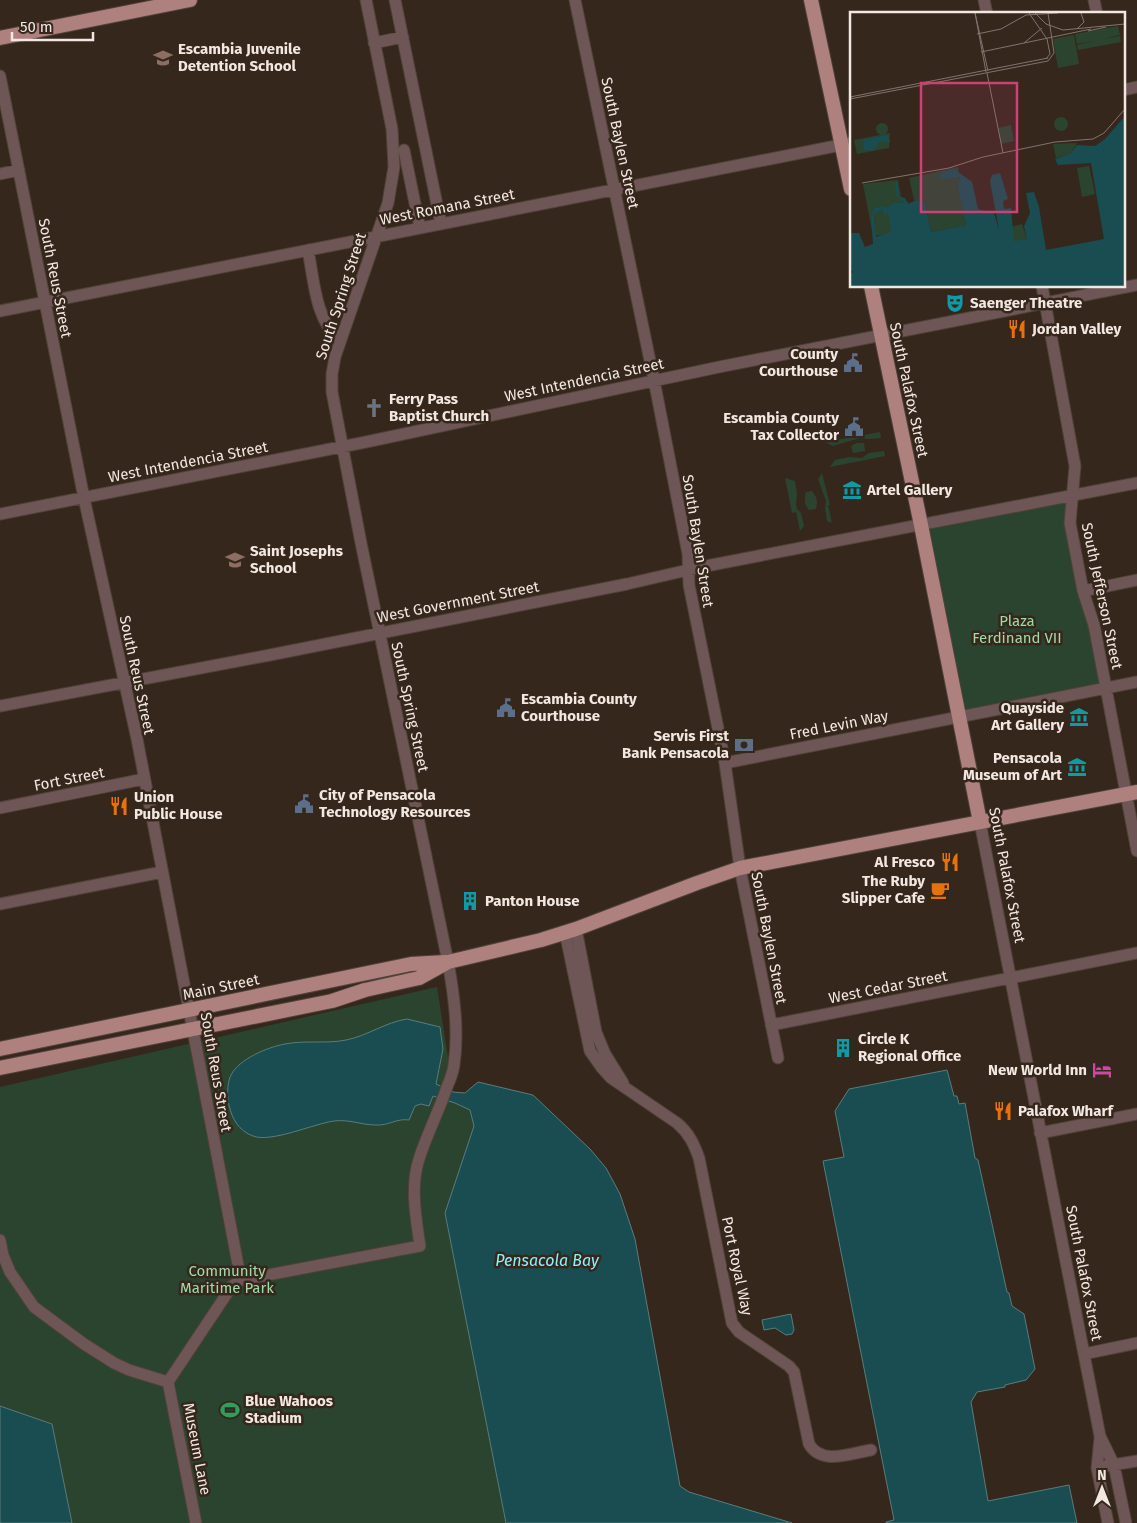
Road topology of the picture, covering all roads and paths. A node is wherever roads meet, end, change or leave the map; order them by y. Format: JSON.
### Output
{"nodes":[{"id":1,"x":190,"y":0,"type":"edge"},
{"id":2,"x":366,"y":0,"type":"edge"},
{"id":3,"x":395,"y":0,"type":"edge"},
{"id":4,"x":575,"y":0,"type":"edge"},
{"id":5,"x":812,"y":0,"type":"edge"},
{"id":6,"x":403,"y":37,"type":"junction"},
{"id":7,"x":0,"y":38,"type":"edge"},
{"id":8,"x":374,"y":43,"type":"junction"},
{"id":9,"x":0,"y":76,"type":"edge"},
{"id":10,"x":1137,"y":87,"type":"edge"},
{"id":11,"x":1124,"y":90,"type":"edge"},
{"id":12,"x":846,"y":144,"type":"edge"},
{"id":13,"x":425,"y":146,"type":"junction"},
{"id":14,"x":399,"y":150,"type":"junction"},
{"id":15,"x":18,"y":170,"type":"junction"},
{"id":16,"x":0,"y":174,"type":"edge"},
{"id":17,"x":850,"y":180,"type":"edge"},
{"id":18,"x":614,"y":190,"type":"junction"},
{"id":19,"x":441,"y":224,"type":"junction"},
{"id":20,"x":420,"y":228,"type":"junction"},
{"id":21,"x":376,"y":237,"type":"junction"},
{"id":22,"x":308,"y":250,"type":"junction"},
{"id":23,"x":1137,"y":285,"type":"edge"},
{"id":24,"x":871,"y":288,"type":"edge"},
{"id":25,"x":1042,"y":288,"type":"edge"},
{"id":26,"x":1122,"y":288,"type":"edge"},
{"id":27,"x":1124,"y":288,"type":"edge"},
{"id":28,"x":44,"y":302,"type":"junction"},
{"id":29,"x":1045,"y":303,"type":"junction"},
{"id":30,"x":0,"y":311,"type":"edge"},
{"id":31,"x":881,"y":335,"type":"junction"},
{"id":32,"x":340,"y":340,"type":"junction"},
{"id":33,"x":654,"y":380,"type":"junction"},
{"id":34,"x":342,"y":447,"type":"junction"},
{"id":35,"x":1137,"y":483,"type":"edge"},
{"id":36,"x":1073,"y":495,"type":"junction"},
{"id":37,"x":84,"y":498,"type":"junction"},
{"id":38,"x":0,"y":514,"type":"edge"},
{"id":39,"x":921,"y":525,"type":"junction"},
{"id":40,"x":689,"y":570,"type":"junction"},
{"id":41,"x":1137,"y":580,"type":"edge"},
{"id":42,"x":1083,"y":591,"type":"junction"},
{"id":43,"x":380,"y":633,"type":"junction"},
{"id":44,"x":124,"y":681,"type":"junction"},
{"id":45,"x":1137,"y":682,"type":"edge"},
{"id":46,"x":1105,"y":688,"type":"junction"},
{"id":47,"x":0,"y":706,"type":"edge"},
{"id":48,"x":958,"y":716,"type":"junction"},
{"id":49,"x":725,"y":763,"type":"junction"},
{"id":50,"x":144,"y":779,"type":"junction"},
{"id":51,"x":1131,"y":793,"type":"edge"},
{"id":52,"x":0,"y":808,"type":"edge"},
{"id":53,"x":980,"y":822,"type":"junction"},
{"id":54,"x":1137,"y":852,"type":"edge"},
{"id":55,"x":740,"y":868,"type":"junction"},
{"id":56,"x":162,"y":872,"type":"junction"},
{"id":57,"x":0,"y":904,"type":"edge"},
{"id":58,"x":571,"y":931,"type":"junction"},
{"id":59,"x":1137,"y":953,"type":"edge"},
{"id":60,"x":448,"y":962,"type":"junction"},
{"id":61,"x":1010,"y":978,"type":"junction"},
{"id":62,"x":190,"y":1010,"type":"junction"},
{"id":63,"x":771,"y":1025,"type":"junction"},
{"id":64,"x":590,"y":1027,"type":"junction"},
{"id":65,"x":193,"y":1030,"type":"junction"},
{"id":66,"x":602,"y":1047,"type":"junction"},
{"id":67,"x":0,"y":1049,"type":"edge"},
{"id":68,"x":590,"y":1051,"type":"junction"},
{"id":69,"x":778,"y":1058,"type":"dead end"},
{"id":70,"x":0,"y":1068,"type":"edge"},
{"id":71,"x":623,"y":1084,"type":"junction"},
{"id":72,"x":1137,"y":1114,"type":"edge"},
{"id":73,"x":1040,"y":1133,"type":"junction"},
{"id":74,"x":0,"y":1240,"type":"edge"},
{"id":75,"x":241,"y":1280,"type":"junction"},
{"id":76,"x":1137,"y":1343,"type":"edge"},
{"id":77,"x":1084,"y":1354,"type":"junction"},
{"id":78,"x":168,"y":1382,"type":"junction"},
{"id":79,"x":1100,"y":1436,"type":"junction"},
{"id":80,"x":871,"y":1450,"type":"dead end"},
{"id":81,"x":1137,"y":1460,"type":"edge"},
{"id":82,"x":1114,"y":1465,"type":"junction"},
{"id":83,"x":1097,"y":1468,"type":"junction"},
{"id":84,"x":196,"y":1523,"type":"edge"},
{"id":85,"x":1108,"y":1523,"type":"edge"},
{"id":86,"x":1126,"y":1523,"type":"edge"}],
"edges":[{"from":1,"to":7,"type":"main road"},
{"from":2,"to":8,"type":"street","name":"South Spring Street"},
{"from":3,"to":6,"type":"street"},
{"from":4,"to":18,"type":"street","name":"South Baylen Street"},
{"from":5,"to":12,"type":"main road"},
{"from":6,"to":8,"type":"street"},
{"from":6,"to":13,"type":"street"},
{"from":8,"to":14,"type":"street","name":"South Spring Street"},
{"from":9,"to":15,"type":"street","name":"South Reus Street"},
{"from":10,"to":11,"type":"street"},
{"from":12,"to":17,"type":"main road"},
{"from":12,"to":18,"type":"street","name":"West Romana Street"},
{"from":13,"to":14,"type":"street"},
{"from":13,"to":19,"type":"street"},
{"from":14,"to":20,"type":"street","name":"South Spring Street"},
{"from":14,"to":21,"type":"street","name":"South Spring Street"},
{"from":15,"to":16,"type":"street"},
{"from":15,"to":28,"type":"street","name":"South Reus Street"},
{"from":18,"to":19,"type":"street","name":"West Romana Street"},
{"from":18,"to":33,"type":"street","name":"South Baylen Street"},
{"from":19,"to":20,"type":"street","name":"West Romana Street"},
{"from":20,"to":21,"type":"street","name":"West Romana Street"},
{"from":21,"to":22,"type":"street","name":"West Romana Street"},
{"from":21,"to":32,"type":"street","name":"South Spring Street"},
{"from":22,"to":28,"type":"street","name":"West Romana Street"},
{"from":22,"to":32,"type":"street"},
{"from":23,"to":27,"type":"street","name":"West Intendencia Street"},
{"from":24,"to":31,"type":"main road","name":"South Palafox Street"},
{"from":25,"to":29,"type":"street","name":"South Jefferson Street"},
{"from":26,"to":29,"type":"street","name":"West Intendencia Street"},
{"from":28,"to":30,"type":"street","name":"West Romana Street"},
{"from":28,"to":37,"type":"street","name":"South Reus Street"},
{"from":29,"to":31,"type":"street","name":"West Intendencia Street"},
{"from":29,"to":36,"type":"street","name":"South Jefferson Street"},
{"from":31,"to":33,"type":"street","name":"West Intendencia Street"},
{"from":31,"to":39,"type":"main road","name":"South Palafox Street"},
{"from":32,"to":34,"type":"street","name":"South Spring Street"},
{"from":33,"to":34,"type":"street","name":"West Intendencia Street"},
{"from":33,"to":40,"type":"street","name":"South Baylen Street"},
{"from":34,"to":37,"type":"street","name":"West Intendencia Street"},
{"from":34,"to":43,"type":"street","name":"South Spring Street"},
{"from":35,"to":36,"type":"street","name":"West Government Street"},
{"from":36,"to":39,"type":"street","name":"West Government Street"},
{"from":36,"to":42,"type":"street","name":"South Jefferson Street"},
{"from":37,"to":38,"type":"street","name":"West Intendencia Street"},
{"from":37,"to":44,"type":"street","name":"South Reus Street"},
{"from":39,"to":40,"type":"street","name":"West Government Street"},
{"from":39,"to":48,"type":"main road","name":"South Palafox Street"},
{"from":40,"to":43,"type":"street","name":"West Government Street"},
{"from":40,"to":49,"type":"street","name":"South Baylen Street"},
{"from":41,"to":42,"type":"street"},
{"from":42,"to":46,"type":"street","name":"South Jefferson Street"},
{"from":43,"to":44,"type":"street","name":"West Government Street"},
{"from":43,"to":60,"type":"street","name":"South Spring Street"},
{"from":44,"to":47,"type":"street","name":"West Government Street"},
{"from":44,"to":50,"type":"street","name":"South Reus Street"},
{"from":45,"to":46,"type":"street","name":"Fred Levin Way"},
{"from":46,"to":48,"type":"street","name":"Fred Levin Way"},
{"from":46,"to":51,"type":"street","name":"South Jefferson Street"},
{"from":48,"to":49,"type":"street","name":"Fred Levin Way"},
{"from":48,"to":53,"type":"main road","name":"South Palafox Street"},
{"from":49,"to":55,"type":"street","name":"South Baylen Street"},
{"from":50,"to":52,"type":"street","name":"Fort Street"},
{"from":50,"to":56,"type":"street","name":"South Reus Street"},
{"from":51,"to":53,"type":"main road"},
{"from":51,"to":54,"type":"street","name":"South Jefferson Street"},
{"from":53,"to":55,"type":"main road"},
{"from":53,"to":61,"type":"street","name":"South Palafox Street"},
{"from":55,"to":58,"type":"main road"},
{"from":55,"to":63,"type":"street","name":"South Baylen Street"},
{"from":56,"to":57,"type":"street"},
{"from":56,"to":62,"type":"street","name":"South Reus Street"},
{"from":58,"to":60,"type":"main road"},
{"from":58,"to":64,"type":"street","name":"Port Royal Way"},
{"from":59,"to":61,"type":"street","name":"West Cedar Street"},
{"from":60,"to":62,"type":"main road","name":"Main Street"},
{"from":60,"to":65,"type":"main road"},
{"from":60,"to":75,"type":"street","name":"South Spring Street"},
{"from":61,"to":63,"type":"street","name":"West Cedar Street"},
{"from":61,"to":73,"type":"street","name":"South Palafox Street"},
{"from":62,"to":65,"type":"street","name":"South Reus Street"},
{"from":62,"to":67,"type":"main road","name":"Main Street"},
{"from":63,"to":69,"type":"street","name":"South Baylen Street"},
{"from":64,"to":66,"type":"street","name":"Port Royal Way"},
{"from":64,"to":68,"type":"street","name":"Port Royal Way"},
{"from":65,"to":70,"type":"main road"},
{"from":65,"to":75,"type":"street","name":"South Reus Street"},
{"from":66,"to":68,"type":"street"},
{"from":66,"to":71,"type":"street","name":"Port Royal Way"},
{"from":68,"to":71,"type":"street","name":"Port Royal Way"},
{"from":71,"to":80,"type":"street","name":"Port Royal Way"},
{"from":72,"to":73,"type":"street"},
{"from":73,"to":77,"type":"street","name":"South Palafox Street"},
{"from":74,"to":78,"type":"street"},
{"from":75,"to":78,"type":"street"},
{"from":76,"to":77,"type":"street","name":"South Palafox Street"},
{"from":77,"to":79,"type":"street","name":"South Palafox Street"},
{"from":78,"to":84,"type":"street","name":"Museum Lane"},
{"from":79,"to":82,"type":"street","name":"South Palafox Street"},
{"from":79,"to":83,"type":"street","name":"South Palafox Street"},
{"from":81,"to":82,"type":"street"},
{"from":82,"to":83,"type":"street"},
{"from":82,"to":86,"type":"street","name":"South Palafox Street"},
{"from":83,"to":85,"type":"street","name":"South Palafox Street"}]}
